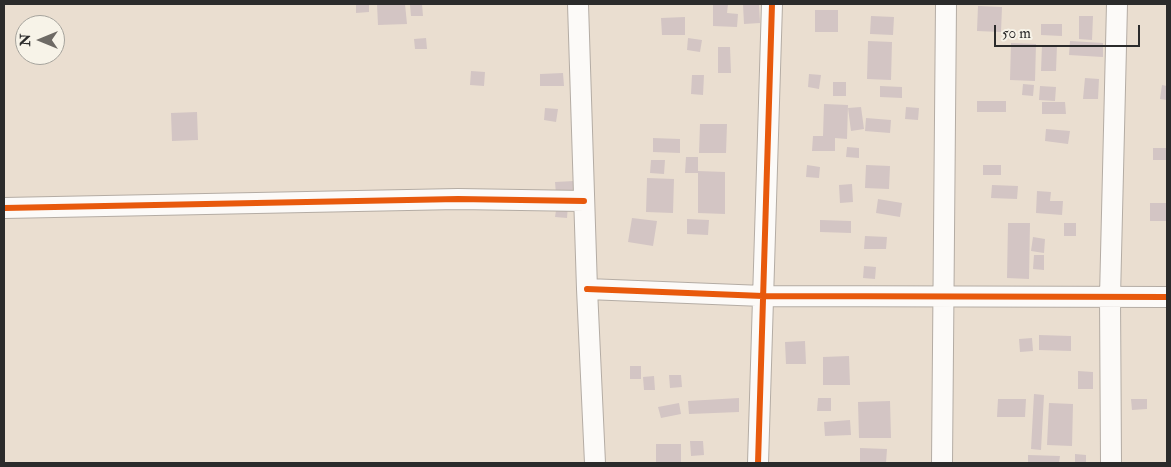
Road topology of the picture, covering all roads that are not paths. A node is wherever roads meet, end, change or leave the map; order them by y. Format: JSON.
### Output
{"nodes":[{"id":1,"x":578,"y":4,"type":"edge"},
{"id":2,"x":772,"y":4,"type":"edge"},
{"id":3,"x":946,"y":4,"type":"edge"},
{"id":4,"x":1117,"y":4,"type":"edge"},
{"id":5,"x":584,"y":200,"type":"junction"},
{"id":6,"x":4,"y":208,"type":"edge"},
{"id":7,"x":587,"y":289,"type":"junction"},
{"id":8,"x":763,"y":296,"type":"junction"},
{"id":9,"x":942,"y":296,"type":"junction"},
{"id":10,"x":1110,"y":296,"type":"junction"},
{"id":11,"x":1167,"y":297,"type":"edge"},
{"id":12,"x":595,"y":463,"type":"edge"},
{"id":13,"x":758,"y":463,"type":"edge"},
{"id":14,"x":942,"y":463,"type":"edge"},
{"id":15,"x":1111,"y":463,"type":"edge"}],
"edges":[{"from":1,"to":5,"type":"street"},
{"from":2,"to":8,"type":"street"},
{"from":3,"to":9,"type":"street"},
{"from":4,"to":10,"type":"street"},
{"from":5,"to":6,"type":"street"},
{"from":5,"to":7,"type":"street"},
{"from":7,"to":8,"type":"street"},
{"from":7,"to":12,"type":"street"},
{"from":8,"to":9,"type":"street"},
{"from":8,"to":13,"type":"street"},
{"from":9,"to":10,"type":"street"},
{"from":9,"to":14,"type":"street"},
{"from":10,"to":11,"type":"street"},
{"from":10,"to":15,"type":"street"}]}
